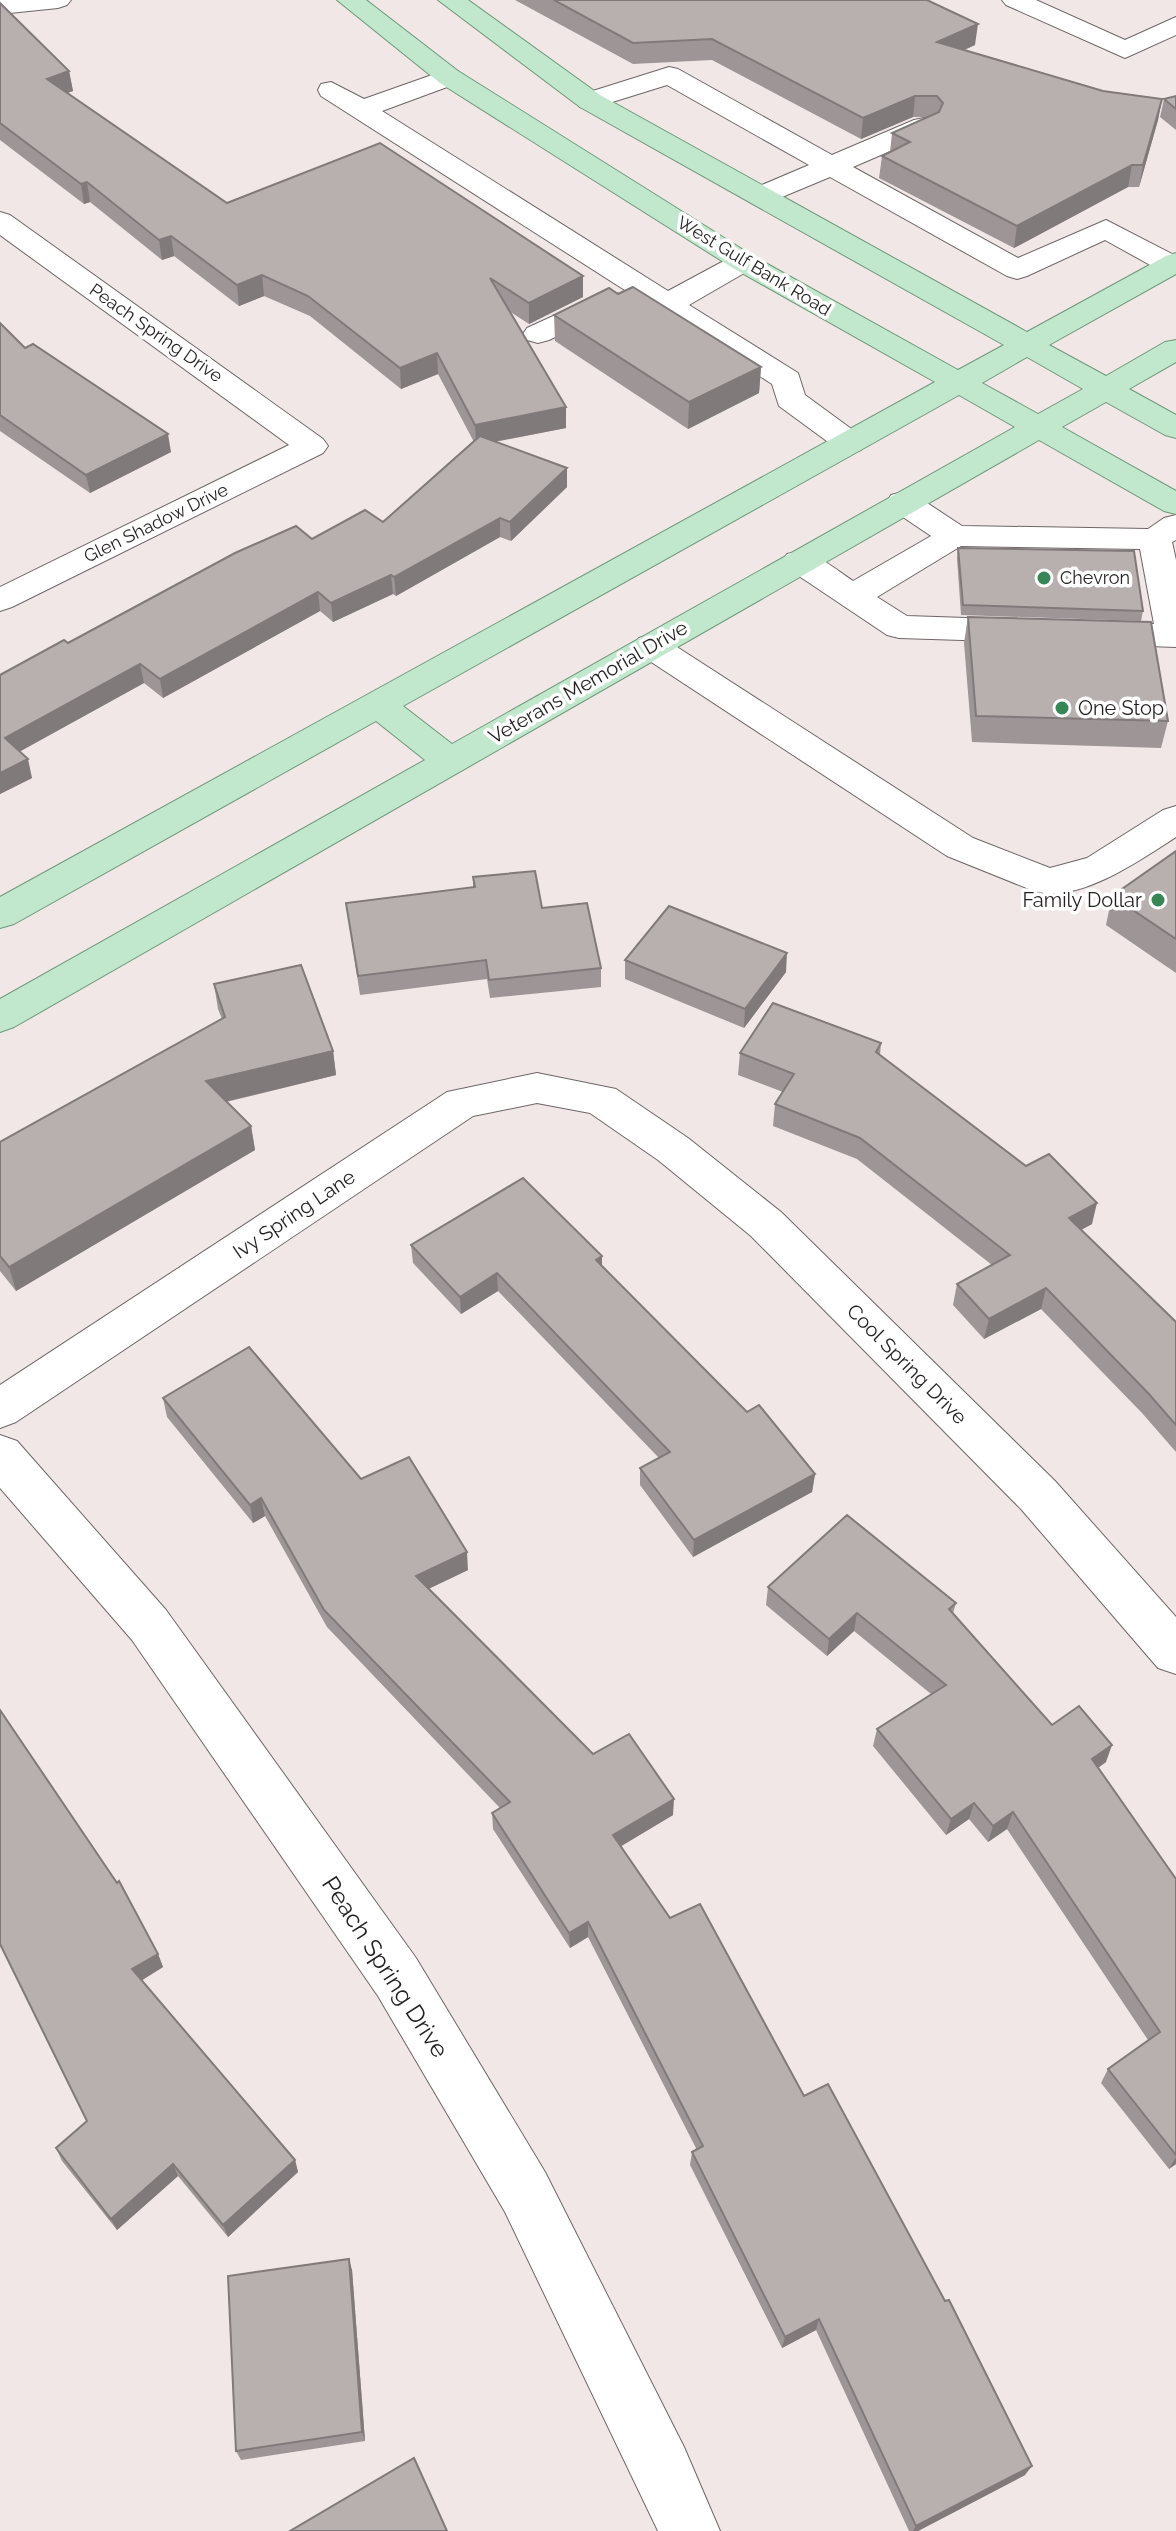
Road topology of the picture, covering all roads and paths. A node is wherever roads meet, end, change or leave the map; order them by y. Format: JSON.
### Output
{"nodes":[{"id":1,"x":58,"y":0,"type":"edge"},
{"id":2,"x":350,"y":0,"type":"edge"},
{"id":3,"x":451,"y":0,"type":"edge"},
{"id":4,"x":1015,"y":0,"type":"edge"},
{"id":5,"x":0,"y":6,"type":"edge"},
{"id":6,"x":1176,"y":25,"type":"edge"},
{"id":7,"x":449,"y":77,"type":"junction"},
{"id":8,"x":331,"y":90,"type":"dead end"},
{"id":9,"x":568,"y":108,"type":"junction"},
{"id":10,"x":361,"y":109,"type":"junction"},
{"id":11,"x":524,"y":124,"type":"junction"},
{"id":12,"x":924,"y":126,"type":"edge"},
{"id":13,"x":831,"y":166,"type":"junction"},
{"id":14,"x":760,"y":196,"type":"junction"},
{"id":15,"x":0,"y":221,"type":"edge"},
{"id":16,"x":743,"y":262,"type":"junction"},
{"id":17,"x":1174,"y":264,"type":"edge"},
{"id":18,"x":638,"y":285,"type":"junction"},
{"id":19,"x":668,"y":304,"type":"junction"},
{"id":20,"x":538,"y":334,"type":"dead end"},
{"id":21,"x":1025,"y":345,"type":"junction"},
{"id":22,"x":1176,"y":349,"type":"edge"},
{"id":23,"x":958,"y":383,"type":"junction"},
{"id":24,"x":1104,"y":390,"type":"junction"},
{"id":25,"x":1036,"y":426,"type":"junction"},
{"id":26,"x":1176,"y":428,"type":"edge"},
{"id":27,"x":850,"y":443,"type":"junction"},
{"id":28,"x":312,"y":446,"type":"joint"},
{"id":29,"x":903,"y":502,"type":"junction"},
{"id":30,"x":1176,"y":504,"type":"edge"},
{"id":31,"x":1166,"y":532,"type":"edge"},
{"id":32,"x":954,"y":536,"type":"junction"},
{"id":33,"x":799,"y":561,"type":"junction"},
{"id":34,"x":853,"y":596,"type":"junction"},
{"id":35,"x":0,"y":600,"type":"edge"},
{"id":36,"x":1175,"y":636,"type":"edge"},
{"id":37,"x":651,"y":646,"type":"junction"},
{"id":38,"x":378,"y":704,"type":"junction"},
{"id":39,"x":450,"y":761,"type":"junction"},
{"id":40,"x":1176,"y":819,"type":"edge"},
{"id":41,"x":0,"y":914,"type":"edge"},
{"id":42,"x":0,"y":1017,"type":"edge"},
{"id":43,"x":610,"y":1106,"type":"joint"},
{"id":44,"x":0,"y":1409,"type":"edge"},
{"id":45,"x":0,"y":1455,"type":"edge"},
{"id":46,"x":1176,"y":1652,"type":"edge"},
{"id":47,"x":689,"y":2531,"type":"edge"}],
"edges":[{"from":1,"to":5,"type":"street"},
{"from":2,"to":7,"type":"main road","name":"West Gulf Bank Road"},
{"from":3,"to":9,"type":"main road"},
{"from":4,"to":6,"type":"street"},
{"from":7,"to":10,"type":"street"},
{"from":7,"to":11,"type":"main road","name":"West Gulf Bank Road"},
{"from":8,"to":10,"type":"street"},
{"from":9,"to":11,"type":"main road"},
{"from":9,"to":13,"type":"street"},
{"from":9,"to":14,"type":"main road"},
{"from":10,"to":18,"type":"street"},
{"from":11,"to":16,"type":"main road","name":"West Gulf Bank Road"},
{"from":12,"to":13,"type":"street"},
{"from":13,"to":14,"type":"street"},
{"from":13,"to":17,"type":"street"},
{"from":14,"to":21,"type":"main road"},
{"from":15,"to":28,"type":"street","name":"Peach Spring Drive"},
{"from":16,"to":19,"type":"street"},
{"from":16,"to":23,"type":"main road","name":"West Gulf Bank Road"},
{"from":17,"to":21,"type":"main road"},
{"from":18,"to":19,"type":"street"},
{"from":18,"to":20,"type":"street"},
{"from":19,"to":27,"type":"street"},
{"from":21,"to":23,"type":"main road"},
{"from":21,"to":24,"type":"main road"},
{"from":22,"to":24,"type":"main road","name":"Veterans Memorial Drive"},
{"from":23,"to":25,"type":"main road","name":"West Gulf Bank Road"},
{"from":23,"to":27,"type":"main road"},
{"from":24,"to":25,"type":"main road","name":"Veterans Memorial Drive"},
{"from":24,"to":26,"type":"main road"},
{"from":25,"to":29,"type":"main road","name":"Veterans Memorial Drive"},
{"from":25,"to":30,"type":"main road","name":"West Gulf Bank Road"},
{"from":27,"to":38,"type":"main road"},
{"from":28,"to":35,"type":"street","name":"Glen Shadow Drive"},
{"from":29,"to":32,"type":"street"},
{"from":29,"to":33,"type":"main road","name":"Veterans Memorial Drive"},
{"from":31,"to":32,"type":"street"},
{"from":31,"to":36,"type":"street"},
{"from":32,"to":34,"type":"street"},
{"from":33,"to":34,"type":"street"},
{"from":33,"to":37,"type":"main road","name":"Veterans Memorial Drive"},
{"from":34,"to":36,"type":"street"},
{"from":37,"to":39,"type":"main road","name":"Veterans Memorial Drive"},
{"from":37,"to":40,"type":"street"},
{"from":38,"to":39,"type":"main road"},
{"from":38,"to":41,"type":"main road"},
{"from":39,"to":42,"type":"main road","name":"Veterans Memorial Drive"},
{"from":43,"to":44,"type":"street","name":"Ivy Spring Lane"},
{"from":43,"to":46,"type":"street","name":"Cool Spring Drive"},
{"from":45,"to":47,"type":"street","name":"Peach Spring Drive"}]}
